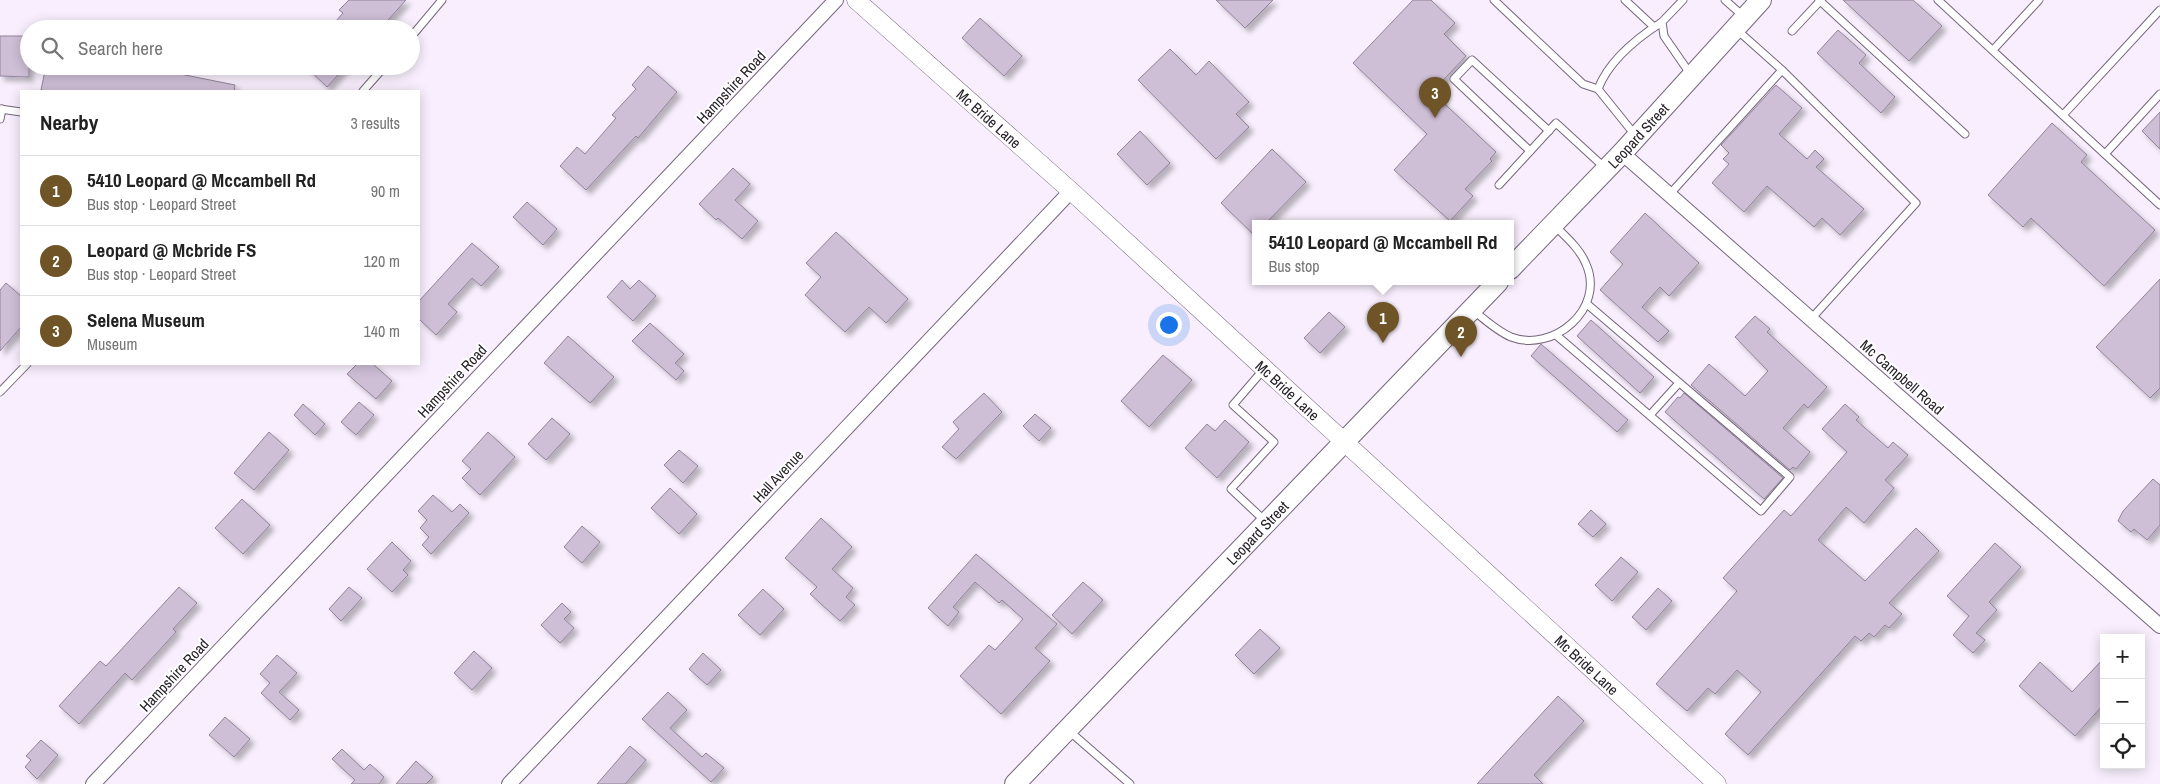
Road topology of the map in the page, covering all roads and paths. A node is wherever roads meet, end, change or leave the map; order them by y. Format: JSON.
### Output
{"nodes":[{"id":1,"x":442,"y":0,"type":"edge"},
{"id":2,"x":836,"y":0,"type":"edge"},
{"id":3,"x":856,"y":0,"type":"edge"},
{"id":4,"x":1494,"y":0,"type":"edge"},
{"id":5,"x":1625,"y":0,"type":"edge"},
{"id":6,"x":1683,"y":0,"type":"edge"},
{"id":7,"x":1725,"y":0,"type":"edge"},
{"id":8,"x":1761,"y":0,"type":"edge"},
{"id":9,"x":1820,"y":0,"type":"edge"},
{"id":10,"x":1938,"y":0,"type":"edge"},
{"id":11,"x":2039,"y":0,"type":"edge"},
{"id":12,"x":2160,"y":10,"type":"edge"},
{"id":13,"x":1662,"y":22,"type":"junction"},
{"id":14,"x":1740,"y":23,"type":"junction"},
{"id":15,"x":420,"y":26,"type":"edge"},
{"id":16,"x":1654,"y":27,"type":"junction"},
{"id":17,"x":1792,"y":31,"type":"dead end"},
{"id":18,"x":1993,"y":50,"type":"junction"},
{"id":19,"x":1782,"y":70,"type":"junction"},
{"id":20,"x":377,"y":75,"type":"edge"},
{"id":21,"x":1692,"y":77,"type":"junction"},
{"id":22,"x":1598,"y":89,"type":"junction"},
{"id":23,"x":364,"y":90,"type":"edge"},
{"id":24,"x":2160,"y":94,"type":"edge"},
{"id":25,"x":1,"y":109,"type":"edge"},
{"id":26,"x":20,"y":112,"type":"edge"},
{"id":27,"x":2063,"y":115,"type":"junction"},
{"id":28,"x":0,"y":120,"type":"edge"},
{"id":29,"x":1549,"y":131,"type":"junction"},
{"id":30,"x":1965,"y":134,"type":"dead end"},
{"id":31,"x":1637,"y":138,"type":"junction"},
{"id":32,"x":1530,"y":150,"type":"junction"},
{"id":33,"x":1622,"y":153,"type":"junction"},
{"id":34,"x":2105,"y":154,"type":"junction"},
{"id":35,"x":1607,"y":170,"type":"junction"},
{"id":36,"x":1499,"y":185,"type":"dead end"},
{"id":37,"x":1071,"y":191,"type":"junction"},
{"id":38,"x":1669,"y":195,"type":"junction"},
{"id":39,"x":2160,"y":204,"type":"edge"},
{"id":40,"x":1554,"y":225,"type":"junction"},
{"id":41,"x":1514,"y":265,"type":"edge"},
{"id":42,"x":1495,"y":285,"type":"edge"},
{"id":43,"x":1587,"y":304,"type":"junction"},
{"id":44,"x":1471,"y":308,"type":"junction"},
{"id":45,"x":1811,"y":320,"type":"junction"},
{"id":46,"x":1556,"y":335,"type":"junction"},
{"id":47,"x":26,"y":365,"type":"edge"},
{"id":48,"x":1264,"y":369,"type":"junction"},
{"id":49,"x":1679,"y":383,"type":"junction"},
{"id":50,"x":0,"y":392,"type":"edge"},
{"id":51,"x":1650,"y":415,"type":"junction"},
{"id":52,"x":1345,"y":442,"type":"junction"},
{"id":53,"x":1267,"y":523,"type":"junction"},
{"id":54,"x":2160,"y":626,"type":"edge"},
{"id":55,"x":1068,"y":730,"type":"junction"},
{"id":56,"x":93,"y":784,"type":"edge"},
{"id":57,"x":509,"y":784,"type":"edge"},
{"id":58,"x":1015,"y":784,"type":"edge"},
{"id":59,"x":1130,"y":784,"type":"edge"},
{"id":60,"x":1717,"y":784,"type":"edge"}],
"edges":[{"from":1,"to":15,"type":"lane"},
{"from":2,"to":56,"type":"street","name":"Hampshire Road"},
{"from":3,"to":37,"type":"street","name":"Mc Bride Lane"},
{"from":4,"to":22,"type":"lane"},
{"from":5,"to":16,"type":"lane"},
{"from":6,"to":13,"type":"lane"},
{"from":7,"to":14,"type":"lane"},
{"from":8,"to":14,"type":"main road","name":"Leopard Street"},
{"from":9,"to":17,"type":"lane"},
{"from":9,"to":30,"type":"lane"},
{"from":10,"to":18,"type":"lane"},
{"from":11,"to":18,"type":"lane"},
{"from":12,"to":27,"type":"lane"},
{"from":13,"to":16,"type":"lane"},
{"from":13,"to":21,"type":"lane"},
{"from":14,"to":19,"type":"lane"},
{"from":14,"to":21,"type":"main road","name":"Leopard Street"},
{"from":16,"to":22,"type":"lane"},
{"from":18,"to":27,"type":"lane"},
{"from":19,"to":38,"type":"lane"},
{"from":19,"to":45,"type":"lane"},
{"from":20,"to":23,"type":"lane"},
{"from":21,"to":31,"type":"main road","name":"Leopard Street"},
{"from":22,"to":31,"type":"lane"},
{"from":24,"to":34,"type":"lane"},
{"from":25,"to":26,"type":"lane"},
{"from":25,"to":28,"type":"lane"},
{"from":27,"to":34,"type":"lane"},
{"from":29,"to":32,"type":"lane"},
{"from":29,"to":32,"type":"lane"},
{"from":29,"to":35,"type":"lane"},
{"from":31,"to":33,"type":"main road","name":"Leopard Street"},
{"from":32,"to":36,"type":"lane"},
{"from":33,"to":35,"type":"main road","name":"Leopard Street"},
{"from":33,"to":38,"type":"street","name":"Mc Campbell Road"},
{"from":34,"to":39,"type":"lane"},
{"from":35,"to":40,"type":"main road","name":"Leopard Street"},
{"from":37,"to":48,"type":"street","name":"Mc Bride Lane"},
{"from":37,"to":57,"type":"street","name":"Hall Avenue"},
{"from":38,"to":45,"type":"street","name":"Mc Campbell Road"},
{"from":40,"to":41,"type":"main road","name":"Leopard Street"},
{"from":40,"to":43,"type":"lane"},
{"from":42,"to":44,"type":"main road","name":"Leopard Street"},
{"from":43,"to":46,"type":"lane"},
{"from":43,"to":49,"type":"lane"},
{"from":44,"to":46,"type":"lane"},
{"from":44,"to":52,"type":"main road","name":"Leopard Street"},
{"from":45,"to":54,"type":"street","name":"Mc Campbell Road"},
{"from":46,"to":51,"type":"lane"},
{"from":47,"to":50,"type":"lane"},
{"from":48,"to":52,"type":"street","name":"Mc Bride Lane"},
{"from":48,"to":53,"type":"lane"},
{"from":49,"to":51,"type":"lane"},
{"from":49,"to":51,"type":"lane"},
{"from":52,"to":53,"type":"main road","name":"Leopard Street"},
{"from":52,"to":60,"type":"street","name":"Mc Bride Lane"},
{"from":53,"to":55,"type":"main road","name":"Leopard Street"},
{"from":55,"to":58,"type":"main road","name":"Leopard Street"},
{"from":55,"to":59,"type":"lane"}]}
